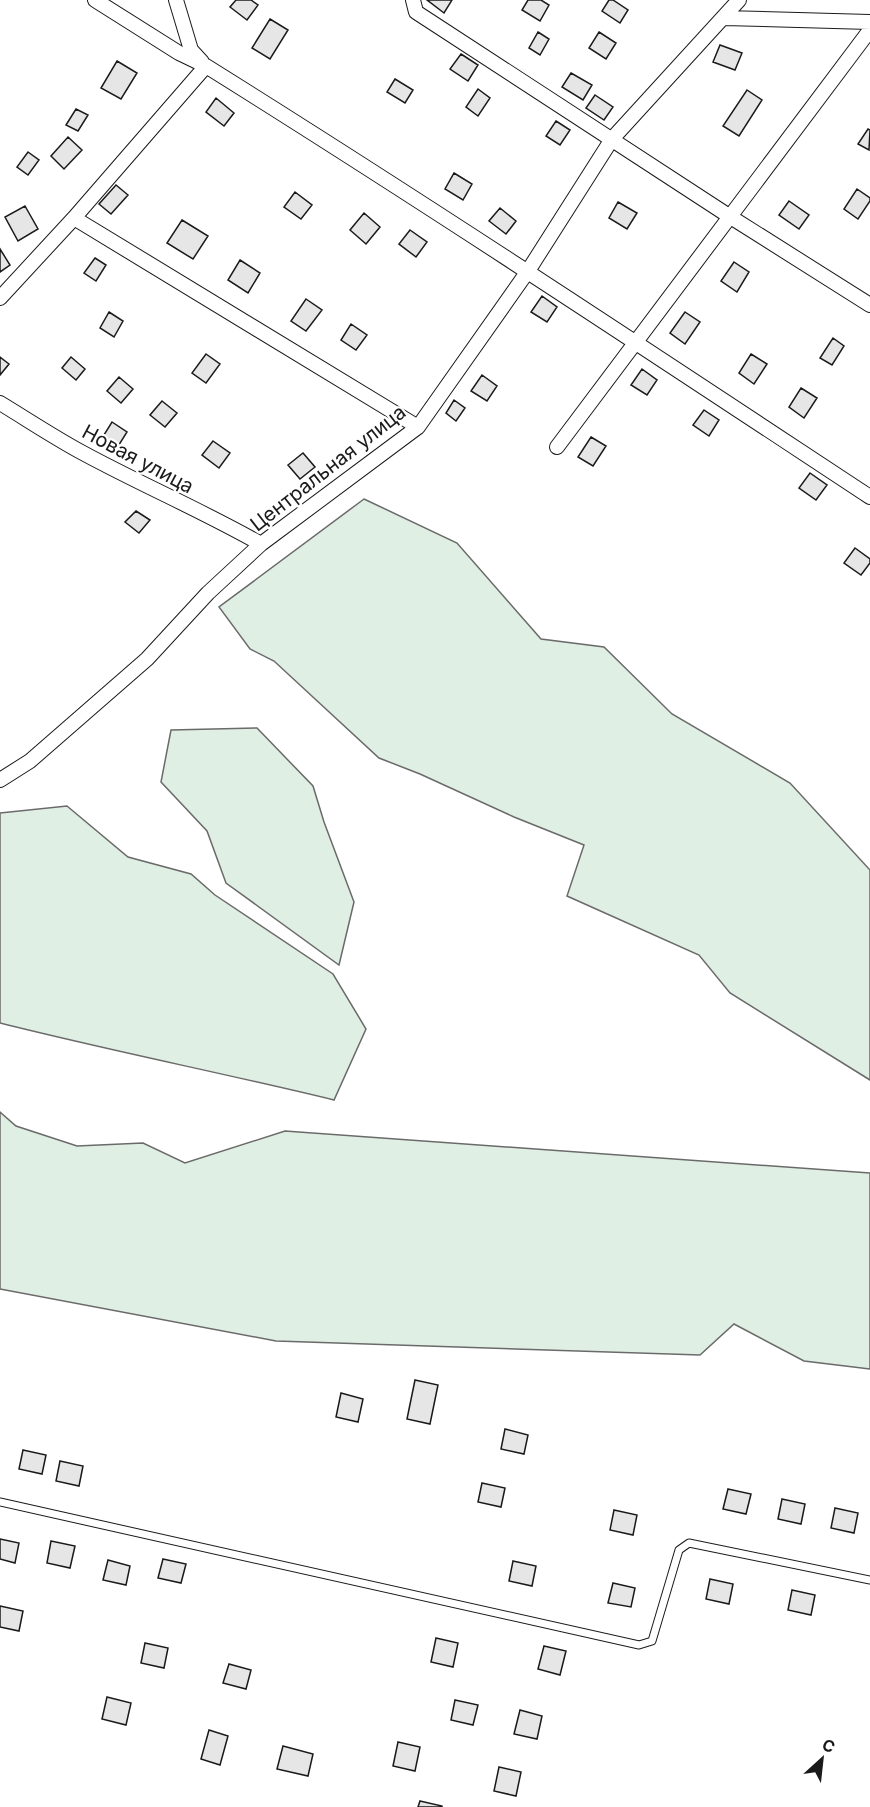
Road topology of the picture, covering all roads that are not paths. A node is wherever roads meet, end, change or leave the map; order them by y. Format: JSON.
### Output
{"nodes":[{"id":1,"x":96,"y":0,"type":"edge"},
{"id":2,"x":176,"y":0,"type":"edge"},
{"id":3,"x":413,"y":0,"type":"edge"},
{"id":4,"x":740,"y":0,"type":"edge"},
{"id":5,"x":723,"y":18,"type":"junction"},
{"id":6,"x":870,"y":22,"type":"edge"},
{"id":7,"x":870,"y":30,"type":"edge"},
{"id":8,"x":206,"y":66,"type":"junction"},
{"id":9,"x":612,"y":139,"type":"junction"},
{"id":10,"x":729,"y":216,"type":"junction"},
{"id":11,"x":74,"y":218,"type":"junction"},
{"id":12,"x":528,"y":271,"type":"junction"},
{"id":13,"x":0,"y":298,"type":"edge"},
{"id":14,"x":870,"y":305,"type":"edge"},
{"id":15,"x":636,"y":343,"type":"junction"},
{"id":16,"x":0,"y":403,"type":"edge"},
{"id":17,"x":418,"y":427,"type":"junction"},
{"id":18,"x":556,"y":447,"type":"dead end"},
{"id":19,"x":870,"y":497,"type":"edge"},
{"id":20,"x":261,"y":544,"type":"junction"},
{"id":21,"x":0,"y":780,"type":"edge"},
{"id":22,"x":0,"y":1502,"type":"edge"},
{"id":23,"x":870,"y":1580,"type":"edge"}],
"edges":[{"from":1,"to":8,"type":"street"},
{"from":2,"to":8,"type":"street"},
{"from":3,"to":9,"type":"street"},
{"from":4,"to":5,"type":"street","name":"Центральная улица"},
{"from":5,"to":6,"type":"street"},
{"from":5,"to":9,"type":"street","name":"Центральная улица"},
{"from":7,"to":10,"type":"street"},
{"from":8,"to":11,"type":"street"},
{"from":8,"to":12,"type":"street"},
{"from":9,"to":10,"type":"street"},
{"from":9,"to":12,"type":"street","name":"Центральная улица"},
{"from":10,"to":14,"type":"street"},
{"from":10,"to":15,"type":"street"},
{"from":11,"to":13,"type":"street"},
{"from":11,"to":17,"type":"street"},
{"from":12,"to":15,"type":"street"},
{"from":12,"to":17,"type":"street","name":"Центральная улица"},
{"from":15,"to":18,"type":"street"},
{"from":15,"to":19,"type":"street"},
{"from":16,"to":20,"type":"street","name":"Новая улица"},
{"from":17,"to":20,"type":"street","name":"Центральная улица"},
{"from":20,"to":21,"type":"street","name":"Центральная улица"},
{"from":22,"to":23,"type":"lane"}]}
